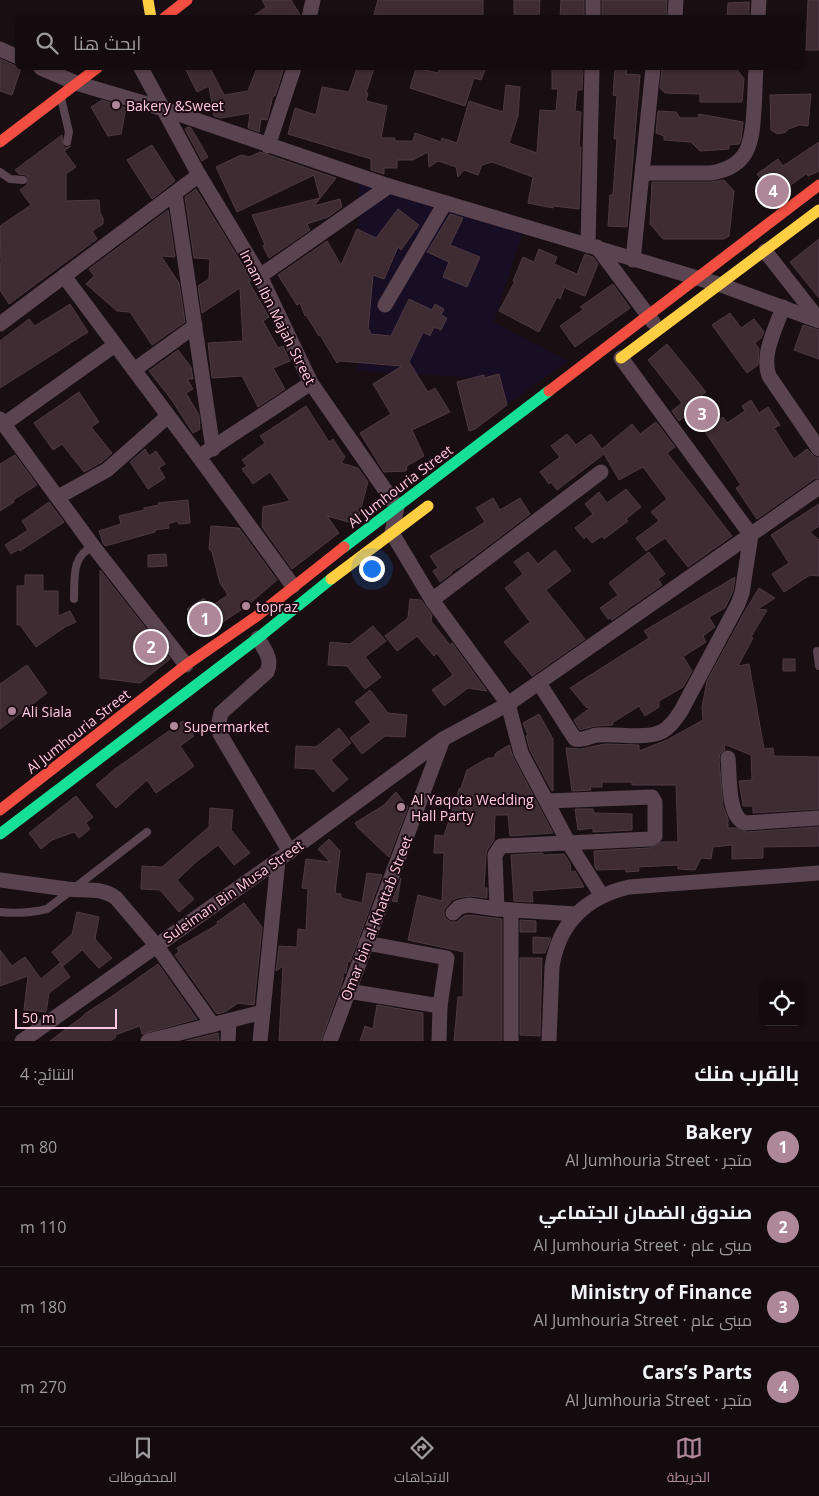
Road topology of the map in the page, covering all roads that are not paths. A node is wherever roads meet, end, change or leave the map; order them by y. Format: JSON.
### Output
{"nodes":[{"id":1,"x":148,"y":0,"type":"edge"},
{"id":2,"x":187,"y":0,"type":"edge"},
{"id":3,"x":313,"y":0,"type":"edge"},
{"id":4,"x":593,"y":0,"type":"edge"},
{"id":5,"x":676,"y":0,"type":"edge"},
{"id":6,"x":759,"y":0,"type":"edge"},
{"id":7,"x":150,"y":15,"type":"edge"},
{"id":8,"x":168,"y":15,"type":"edge"},
{"id":9,"x":310,"y":15,"type":"edge"},
{"id":10,"x":593,"y":15,"type":"edge"},
{"id":11,"x":675,"y":15,"type":"edge"},
{"id":12,"x":758,"y":15,"type":"edge"},
{"id":13,"x":0,"y":49,"type":"edge"},
{"id":14,"x":15,"y":56,"type":"edge"},
{"id":15,"x":46,"y":70,"type":"edge"},
{"id":16,"x":94,"y":70,"type":"edge"},
{"id":17,"x":142,"y":70,"type":"edge"},
{"id":18,"x":293,"y":70,"type":"edge"},
{"id":19,"x":592,"y":70,"type":"edge"},
{"id":20,"x":653,"y":70,"type":"edge"},
{"id":21,"x":756,"y":70,"type":"edge"},
{"id":22,"x":76,"y":83,"type":"junction"},
{"id":23,"x":61,"y":96,"type":"junction"},
{"id":24,"x":164,"y":110,"type":"junction"},
{"id":25,"x":0,"y":142,"type":"edge"},
{"id":26,"x":67,"y":142,"type":"dead end"},
{"id":27,"x":268,"y":146,"type":"junction"},
{"id":28,"x":0,"y":172,"type":"edge"},
{"id":29,"x":643,"y":173,"type":"junction"},
{"id":30,"x":199,"y":175,"type":"junction"},
{"id":31,"x":23,"y":180,"type":"dead end"},
{"id":32,"x":819,"y":185,"type":"edge"},
{"id":33,"x":389,"y":186,"type":"junction"},
{"id":34,"x":175,"y":194,"type":"junction"},
{"id":35,"x":445,"y":203,"type":"junction"},
{"id":36,"x":819,"y":210,"type":"edge"},
{"id":37,"x":592,"y":246,"type":"junction"},
{"id":38,"x":765,"y":251,"type":"junction"},
{"id":39,"x":633,"y":260,"type":"junction"},
{"id":40,"x":64,"y":276,"type":"junction"},
{"id":41,"x":260,"y":276,"type":"junction"},
{"id":42,"x":697,"y":277,"type":"junction"},
{"id":43,"x":721,"y":285,"type":"junction"},
{"id":44,"x":384,"y":305,"type":"dead end"},
{"id":45,"x":783,"y":307,"type":"junction"},
{"id":46,"x":648,"y":316,"type":"junction"},
{"id":47,"x":819,"y":320,"type":"edge"},
{"id":48,"x":0,"y":324,"type":"edge"},
{"id":49,"x":195,"y":326,"type":"junction"},
{"id":50,"x":659,"y":330,"type":"junction"},
{"id":51,"x":115,"y":345,"type":"junction"},
{"id":52,"x":617,"y":361,"type":"joint"},
{"id":53,"x":134,"y":370,"type":"junction"},
{"id":54,"x":311,"y":383,"type":"junction"},
{"id":55,"x":168,"y":416,"type":"junction"},
{"id":56,"x":2,"y":421,"type":"edge"},
{"id":57,"x":213,"y":449,"type":"junction"},
{"id":58,"x":819,"y":449,"type":"edge"},
{"id":59,"x":198,"y":457,"type":"junction"},
{"id":60,"x":601,"y":472,"type":"dead end"},
{"id":61,"x":819,"y":487,"type":"edge"},
{"id":62,"x":58,"y":497,"type":"junction"},
{"id":63,"x":440,"y":497,"type":"dead end"},
{"id":64,"x":397,"y":507,"type":"junction"},
{"id":65,"x":392,"y":533,"type":"junction"},
{"id":66,"x":751,"y":535,"type":"junction"},
{"id":67,"x":93,"y":546,"type":"junction"},
{"id":68,"x":293,"y":586,"type":"junction"},
{"id":69,"x":74,"y":598,"type":"dead end"},
{"id":70,"x":432,"y":600,"type":"junction"},
{"id":71,"x":258,"y":638,"type":"junction"},
{"id":72,"x":817,"y":651,"type":"dead end"},
{"id":73,"x":186,"y":665,"type":"junction"},
{"id":74,"x":819,"y":666,"type":"edge"},
{"id":75,"x":539,"y":683,"type":"junction"},
{"id":76,"x":508,"y":704,"type":"junction"},
{"id":77,"x":443,"y":739,"type":"junction"},
{"id":78,"x":728,"y":758,"type":"dead end"},
{"id":79,"x":547,"y":801,"type":"junction"},
{"id":80,"x":0,"y":810,"type":"edge"},
{"id":81,"x":819,"y":818,"type":"edge"},
{"id":82,"x":148,"y":832,"type":"dead end"},
{"id":83,"x":0,"y":834,"type":"edge"},
{"id":84,"x":568,"y":842,"type":"junction"},
{"id":85,"x":284,"y":856,"type":"junction"},
{"id":86,"x":819,"y":873,"type":"edge"},
{"id":87,"x":0,"y":880,"type":"edge"},
{"id":88,"x":70,"y":890,"type":"junction"},
{"id":89,"x":602,"y":896,"type":"junction"},
{"id":90,"x":504,"y":910,"type":"junction"},
{"id":91,"x":0,"y":912,"type":"edge"},
{"id":92,"x":453,"y":913,"type":"dead end"},
{"id":93,"x":577,"y":914,"type":"junction"},
{"id":94,"x":366,"y":944,"type":"junction"},
{"id":95,"x":156,"y":945,"type":"junction"},
{"id":96,"x":348,"y":991,"type":"junction"},
{"id":97,"x":440,"y":1006,"type":"junction"},
{"id":98,"x":263,"y":1012,"type":"junction"},
{"id":99,"x":229,"y":1021,"type":"junction"},
{"id":100,"x":213,"y":1025,"type":"junction"},
{"id":101,"x":28,"y":1039,"type":"edge"},
{"id":102,"x":148,"y":1041,"type":"edge"},
{"id":103,"x":228,"y":1041,"type":"edge"},
{"id":104,"x":260,"y":1041,"type":"edge"},
{"id":105,"x":330,"y":1041,"type":"edge"},
{"id":106,"x":439,"y":1041,"type":"edge"},
{"id":107,"x":512,"y":1041,"type":"edge"},
{"id":108,"x":549,"y":1041,"type":"edge"}],
"edges":[{"from":1,"to":7,"type":"main road"},
{"from":2,"to":8,"type":"main road"},
{"from":3,"to":9,"type":"street"},
{"from":4,"to":10,"type":"street"},
{"from":5,"to":11,"type":"street"},
{"from":6,"to":12,"type":"street"},
{"from":13,"to":14,"type":"street"},
{"from":15,"to":22,"type":"street"},
{"from":16,"to":22,"type":"main road"},
{"from":17,"to":24,"type":"street","name":"Imam Ibn Majah Street"},
{"from":18,"to":27,"type":"street"},
{"from":19,"to":37,"type":"street"},
{"from":20,"to":29,"type":"street"},
{"from":21,"to":29,"type":"street"},
{"from":22,"to":23,"type":"main road"},
{"from":22,"to":24,"type":"street"},
{"from":23,"to":25,"type":"main road"},
{"from":23,"to":26,"type":"lane"},
{"from":24,"to":27,"type":"street"},
{"from":24,"to":30,"type":"street","name":"Imam Ibn Majah Street"},
{"from":27,"to":33,"type":"street"},
{"from":28,"to":31,"type":"lane"},
{"from":29,"to":39,"type":"street"},
{"from":30,"to":34,"type":"street"},
{"from":30,"to":41,"type":"street","name":"Imam Ibn Majah Street"},
{"from":32,"to":42,"type":"main road","name":"Al Jumhouria Street"},
{"from":33,"to":35,"type":"street"},
{"from":33,"to":41,"type":"street"},
{"from":34,"to":40,"type":"street"},
{"from":34,"to":49,"type":"street"},
{"from":35,"to":37,"type":"street"},
{"from":35,"to":44,"type":"street"},
{"from":36,"to":38,"type":"main road"},
{"from":37,"to":39,"type":"street"},
{"from":37,"to":46,"type":"street"},
{"from":38,"to":43,"type":"main road"},
{"from":38,"to":47,"type":"street"},
{"from":39,"to":42,"type":"street"},
{"from":40,"to":48,"type":"street"},
{"from":40,"to":51,"type":"street"},
{"from":41,"to":54,"type":"street","name":"Imam Ibn Majah Street"},
{"from":42,"to":43,"type":"street"},
{"from":42,"to":46,"type":"main road","name":"Al Jumhouria Street"},
{"from":43,"to":45,"type":"street"},
{"from":43,"to":50,"type":"main road"},
{"from":45,"to":47,"type":"street"},
{"from":45,"to":58,"type":"street"},
{"from":46,"to":50,"type":"street"},
{"from":46,"to":64,"type":"main road","name":"Al Jumhouria Street"},
{"from":49,"to":53,"type":"street"},
{"from":49,"to":57,"type":"street"},
{"from":50,"to":52,"type":"main road"},
{"from":51,"to":53,"type":"street"},
{"from":51,"to":56,"type":"street"},
{"from":52,"to":66,"type":"street"},
{"from":53,"to":55,"type":"street"},
{"from":54,"to":57,"type":"street"},
{"from":54,"to":64,"type":"street","name":"Imam Ibn Majah Street"},
{"from":55,"to":59,"type":"street"},
{"from":55,"to":62,"type":"street"},
{"from":56,"to":62,"type":"street"},
{"from":57,"to":59,"type":"street"},
{"from":59,"to":68,"type":"street"},
{"from":60,"to":70,"type":"street"},
{"from":61,"to":66,"type":"street","name":"Suleiman Bin Musa Street"},
{"from":62,"to":67,"type":"street"},
{"from":63,"to":65,"type":"main road"},
{"from":64,"to":65,"type":"street"},
{"from":64,"to":68,"type":"main road","name":"Al Jumhouria Street"},
{"from":65,"to":70,"type":"street"},
{"from":65,"to":71,"type":"main road"},
{"from":66,"to":75,"type":"street","name":"Suleiman Bin Musa Street"},
{"from":66,"to":75,"type":"street"},
{"from":67,"to":69,"type":"lane"},
{"from":67,"to":73,"type":"street"},
{"from":68,"to":73,"type":"main road","name":"Al Jumhouria Street"},
{"from":70,"to":76,"type":"street"},
{"from":71,"to":83,"type":"main road"},
{"from":71,"to":85,"type":"street"},
{"from":72,"to":74,"type":"lane"},
{"from":73,"to":80,"type":"main road","name":"Al Jumhouria Street"},
{"from":75,"to":76,"type":"street","name":"Suleiman Bin Musa Street"},
{"from":76,"to":77,"type":"street","name":"Suleiman Bin Musa Street"},
{"from":76,"to":79,"type":"street"},
{"from":77,"to":85,"type":"street","name":"Suleiman Bin Musa Street"},
{"from":77,"to":94,"type":"street","name":"Omar bin al-Khattab Street"},
{"from":78,"to":81,"type":"street"},
{"from":79,"to":84,"type":"street"},
{"from":79,"to":84,"type":"street"},
{"from":82,"to":88,"type":"lane"},
{"from":84,"to":89,"type":"street"},
{"from":84,"to":90,"type":"street"},
{"from":85,"to":95,"type":"street","name":"Suleiman Bin Musa Street"},
{"from":85,"to":98,"type":"street"},
{"from":86,"to":89,"type":"street"},
{"from":87,"to":88,"type":"street"},
{"from":88,"to":91,"type":"lane"},
{"from":88,"to":95,"type":"street"},
{"from":89,"to":93,"type":"street"},
{"from":90,"to":92,"type":"street"},
{"from":90,"to":93,"type":"street"},
{"from":90,"to":107,"type":"street"},
{"from":93,"to":108,"type":"street"},
{"from":94,"to":96,"type":"street","name":"Omar bin al-Khattab Street"},
{"from":94,"to":97,"type":"street"},
{"from":95,"to":100,"type":"street"},
{"from":95,"to":101,"type":"street","name":"Suleiman Bin Musa Street"},
{"from":96,"to":97,"type":"street"},
{"from":96,"to":105,"type":"street","name":"Omar bin al-Khattab Street"},
{"from":97,"to":106,"type":"street"},
{"from":98,"to":99,"type":"street"},
{"from":98,"to":104,"type":"street"},
{"from":99,"to":100,"type":"street"},
{"from":99,"to":103,"type":"street"},
{"from":100,"to":102,"type":"street"}]}
